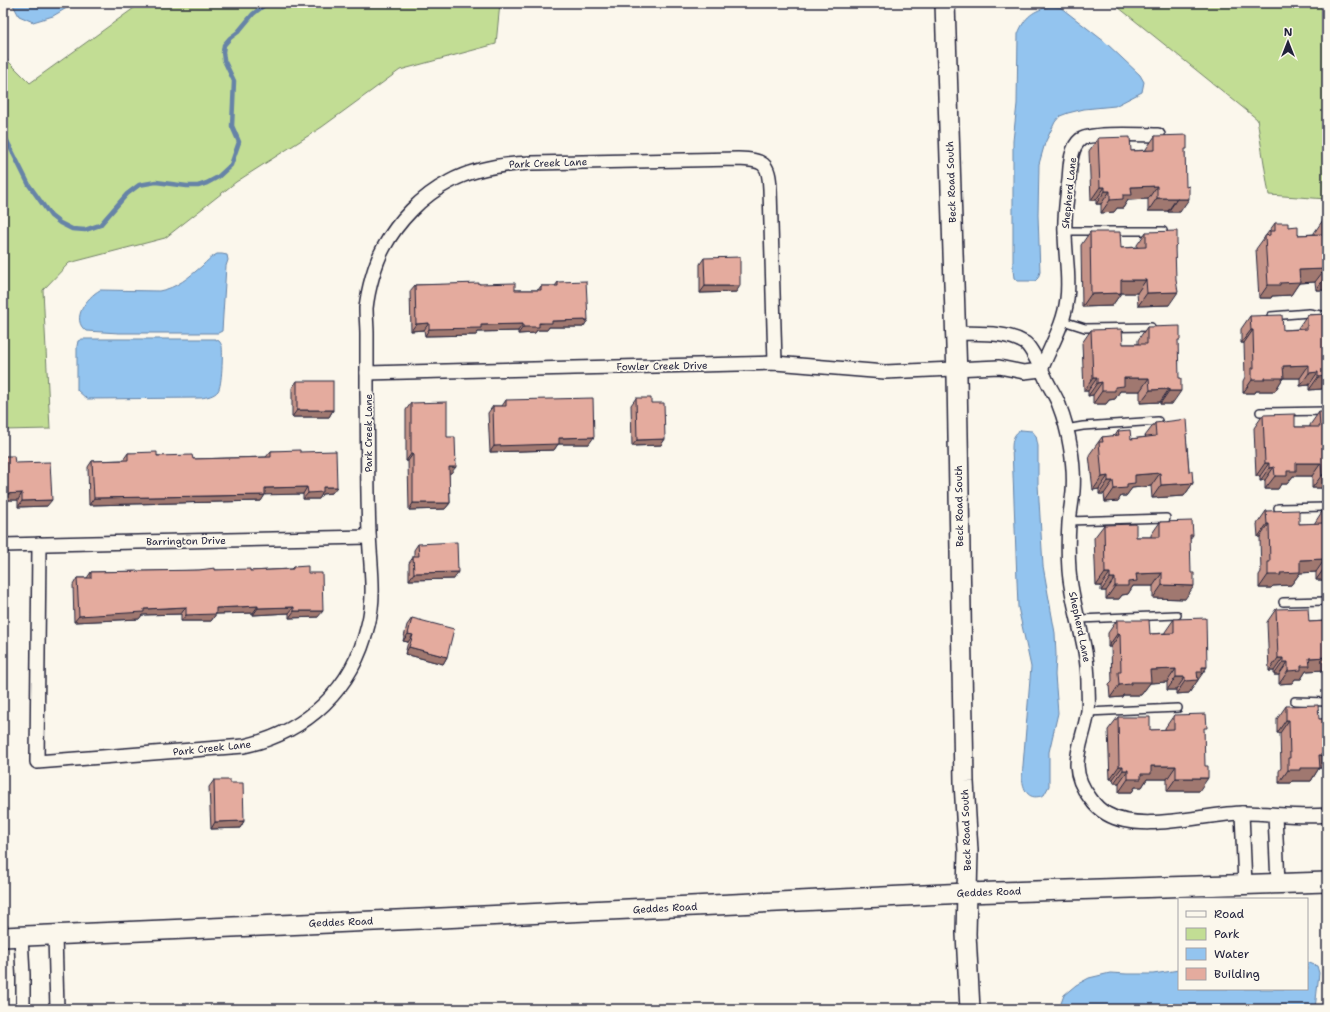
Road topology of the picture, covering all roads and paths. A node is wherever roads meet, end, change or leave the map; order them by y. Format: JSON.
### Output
{"nodes":[{"id":1,"x":945,"y":3,"type":"edge"},
{"id":2,"x":1158,"y":135,"type":"edge"},
{"id":3,"x":1065,"y":231,"type":"junction"},
{"id":4,"x":1163,"y":231,"type":"edge"},
{"id":5,"x":1271,"y":316,"type":"edge"},
{"id":6,"x":1327,"y":316,"type":"edge"},
{"id":7,"x":1063,"y":321,"type":"junction"},
{"id":8,"x":1151,"y":327,"type":"edge"},
{"id":9,"x":956,"y":333,"type":"junction"},
{"id":10,"x":775,"y":363,"type":"junction"},
{"id":11,"x":957,"y":369,"type":"junction"},
{"id":12,"x":1041,"y":370,"type":"junction"},
{"id":13,"x":367,"y":373,"type":"junction"},
{"id":14,"x":1327,"y":410,"type":"edge"},
{"id":15,"x":1260,"y":412,"type":"dead end"},
{"id":16,"x":1158,"y":421,"type":"edge"},
{"id":17,"x":1066,"y":429,"type":"junction"},
{"id":18,"x":1327,"y":507,"type":"edge"},
{"id":19,"x":1278,"y":508,"type":"dead end"},
{"id":20,"x":1166,"y":518,"type":"dead end"},
{"id":21,"x":1069,"y":522,"type":"junction"},
{"id":22,"x":369,"y":537,"type":"junction"},
{"id":23,"x":39,"y":544,"type":"junction"},
{"id":24,"x":3,"y":545,"type":"edge"},
{"id":25,"x":1327,"y":601,"type":"edge"},
{"id":26,"x":1283,"y":602,"type":"dead end"},
{"id":27,"x":1177,"y":615,"type":"dead end"},
{"id":28,"x":1079,"y":619,"type":"junction"},
{"id":29,"x":1295,"y":701,"type":"dead end"},
{"id":30,"x":1327,"y":702,"type":"edge"},
{"id":31,"x":1178,"y":708,"type":"dead end"},
{"id":32,"x":1087,"y":712,"type":"junction"},
{"id":33,"x":1242,"y":813,"type":"junction"},
{"id":34,"x":1275,"y":814,"type":"junction"},
{"id":35,"x":1327,"y":815,"type":"edge"},
{"id":36,"x":1327,"y":882,"type":"edge"},
{"id":37,"x":1278,"y":884,"type":"junction"},
{"id":38,"x":1245,"y":885,"type":"junction"},
{"id":39,"x":966,"y":893,"type":"junction"},
{"id":40,"x":55,"y":935,"type":"junction"},
{"id":41,"x":12,"y":937,"type":"edge"},
{"id":42,"x":23,"y":1009,"type":"edge"},
{"id":43,"x":58,"y":1009,"type":"edge"},
{"id":44,"x":970,"y":1009,"type":"edge"}],
"edges":[{"from":1,"to":9,"type":"main road","name":"Beck Road South"},
{"from":2,"to":3,"type":"street","name":"Shepherd Lane"},
{"from":3,"to":4,"type":"lane"},
{"from":3,"to":7,"type":"street","name":"Shepherd Lane"},
{"from":5,"to":6,"type":"lane"},
{"from":7,"to":8,"type":"lane"},
{"from":7,"to":12,"type":"street","name":"Shepherd Lane"},
{"from":9,"to":11,"type":"main road","name":"Beck Road South"},
{"from":9,"to":12,"type":"street","name":"Shepherd Lane"},
{"from":10,"to":11,"type":"street","name":"Fowler Creek Drive"},
{"from":10,"to":13,"type":"street","name":"Fowler Creek Drive"},
{"from":10,"to":13,"type":"street","name":"Park Creek Lane"},
{"from":11,"to":12,"type":"street"},
{"from":11,"to":39,"type":"main road","name":"Beck Road South"},
{"from":12,"to":17,"type":"street","name":"Shepherd Lane"},
{"from":13,"to":22,"type":"street","name":"Park Creek Lane"},
{"from":14,"to":15,"type":"lane"},
{"from":16,"to":17,"type":"lane"},
{"from":17,"to":21,"type":"street","name":"Shepherd Lane"},
{"from":18,"to":19,"type":"lane"},
{"from":20,"to":21,"type":"lane"},
{"from":21,"to":28,"type":"street","name":"Shepherd Lane"},
{"from":22,"to":23,"type":"street","name":"Barrington Drive"},
{"from":22,"to":23,"type":"street","name":"Park Creek Lane"},
{"from":23,"to":24,"type":"street","name":"Barrington Drive"},
{"from":25,"to":26,"type":"lane"},
{"from":27,"to":28,"type":"lane"},
{"from":28,"to":32,"type":"street","name":"Shepherd Lane"},
{"from":29,"to":30,"type":"lane"},
{"from":31,"to":32,"type":"lane"},
{"from":32,"to":33,"type":"street","name":"Shepherd Lane"},
{"from":33,"to":34,"type":"street","name":"Shepherd Lane"},
{"from":33,"to":38,"type":"street"},
{"from":34,"to":35,"type":"street","name":"Shepherd Lane"},
{"from":34,"to":37,"type":"street"},
{"from":36,"to":37,"type":"main road","name":"Geddes Road"},
{"from":37,"to":38,"type":"main road","name":"Geddes Road"},
{"from":38,"to":39,"type":"main road","name":"Geddes Road"},
{"from":39,"to":40,"type":"main road","name":"Geddes Road"},
{"from":39,"to":44,"type":"main road","name":"Beck Road South"},
{"from":40,"to":41,"type":"main road","name":"Geddes Road"},
{"from":40,"to":43,"type":"street"},
{"from":41,"to":42,"type":"street"}]}
